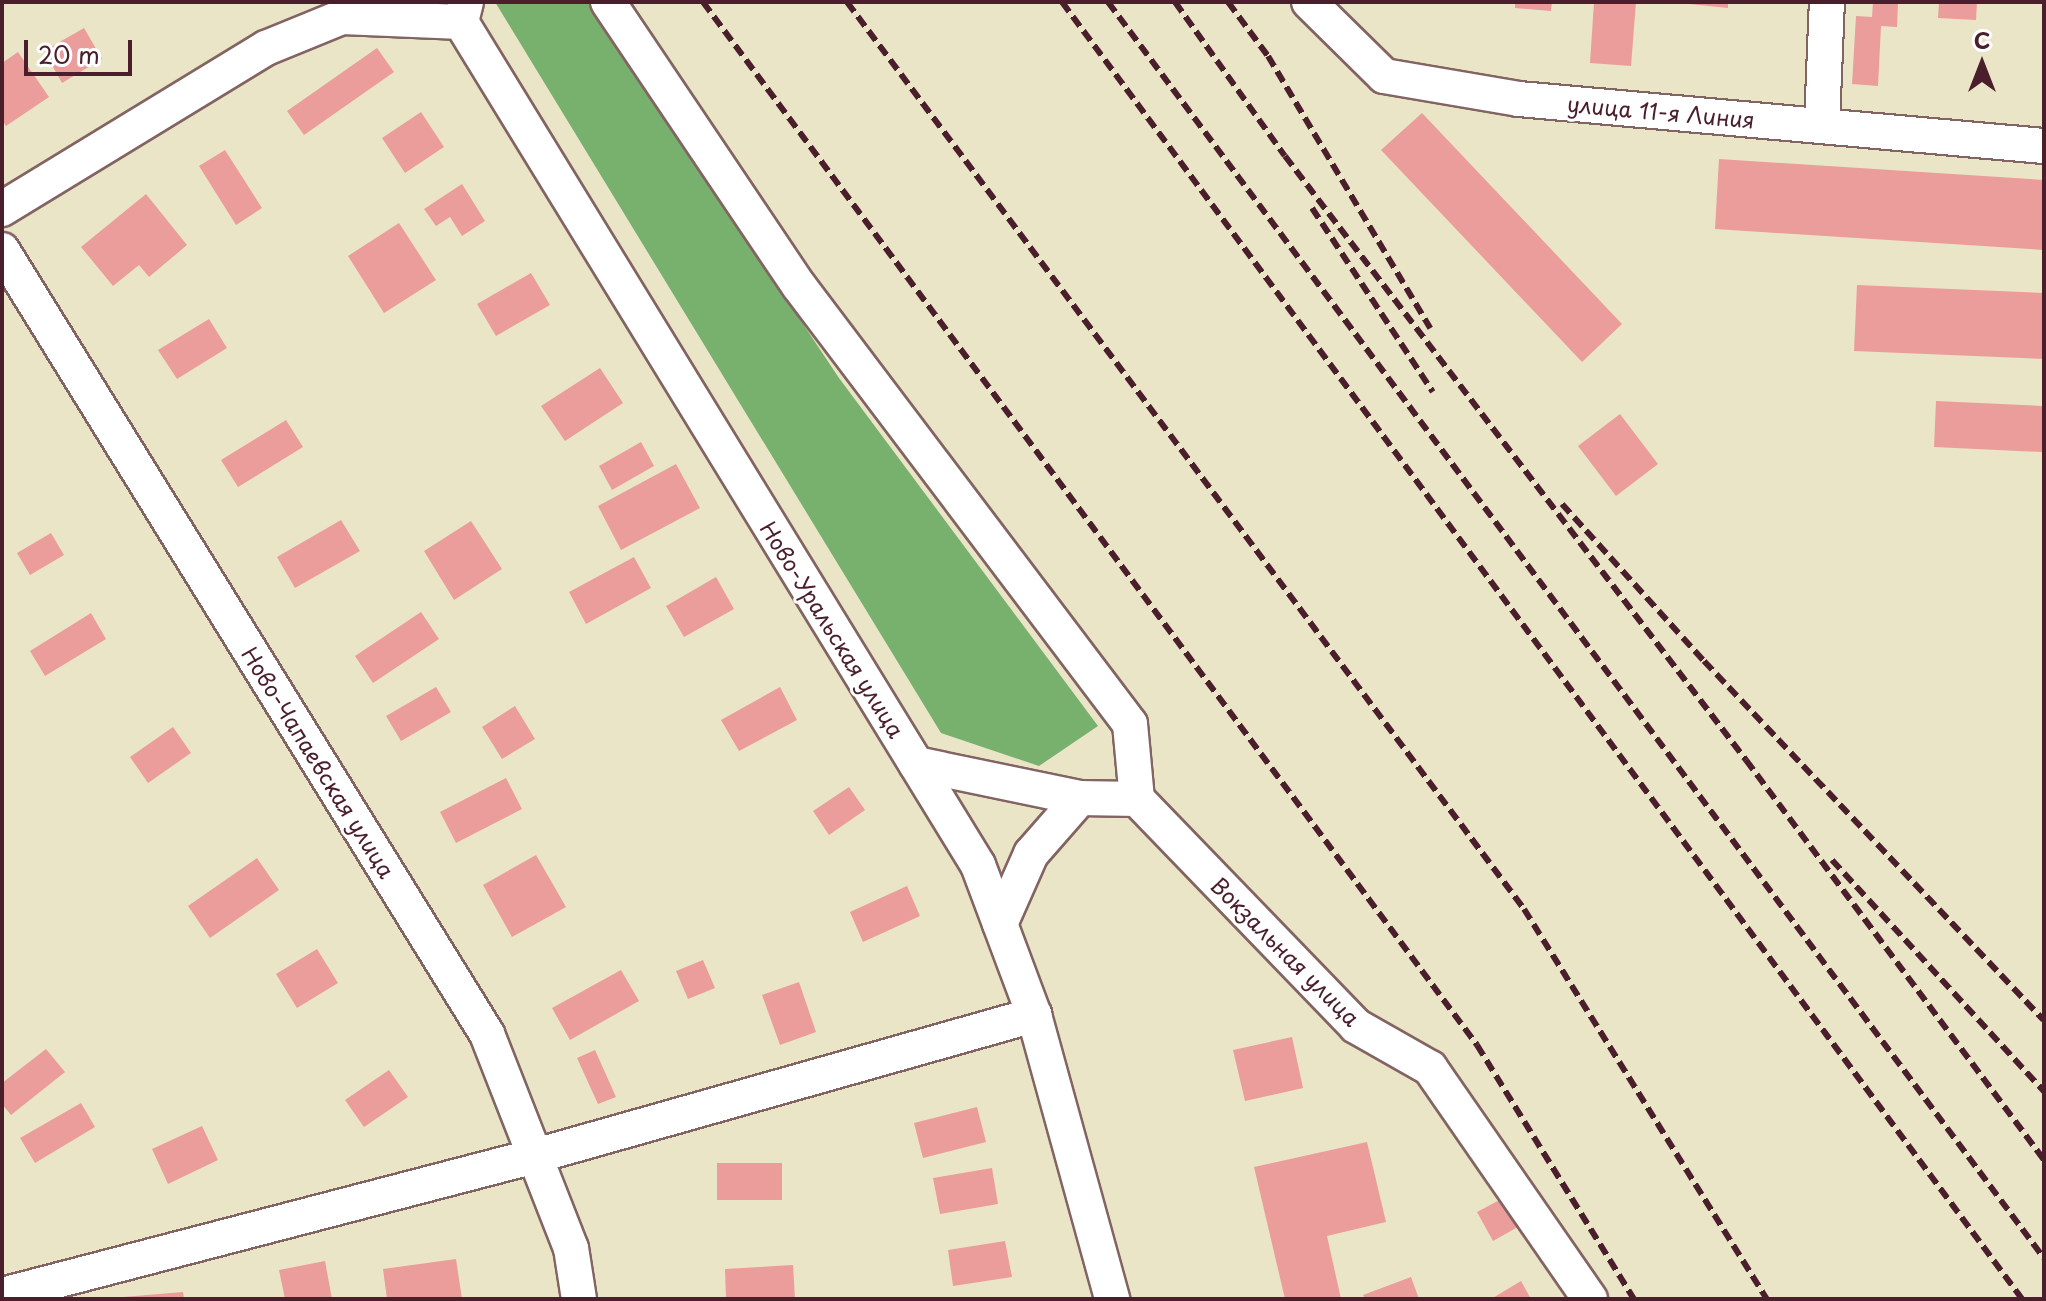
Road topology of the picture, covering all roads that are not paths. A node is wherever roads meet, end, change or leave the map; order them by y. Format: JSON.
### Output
{"nodes":[{"id":1,"x":608,"y":2,"type":"edge"},
{"id":2,"x":1309,"y":2,"type":"edge"},
{"id":3,"x":1827,"y":2,"type":"edge"},
{"id":4,"x":464,"y":12,"type":"edge"},
{"id":5,"x":1822,"y":124,"type":"junction"},
{"id":6,"x":2044,"y":146,"type":"edge"},
{"id":7,"x":2,"y":209,"type":"edge"},
{"id":8,"x":2,"y":250,"type":"edge"},
{"id":9,"x":916,"y":764,"type":"junction"},
{"id":10,"x":1080,"y":798,"type":"junction"},
{"id":11,"x":1137,"y":799,"type":"junction"},
{"id":12,"x":1000,"y":924,"type":"junction"},
{"id":13,"x":1034,"y":1015,"type":"junction"},
{"id":14,"x":535,"y":1156,"type":"junction"},
{"id":15,"x":77,"y":1287,"type":"edge"},
{"id":16,"x":4,"y":1289,"type":"edge"},
{"id":17,"x":579,"y":1299,"type":"edge"},
{"id":18,"x":1112,"y":1299,"type":"edge"},
{"id":19,"x":1590,"y":1299,"type":"edge"}],
"edges":[{"from":1,"to":11,"type":"street"},
{"from":2,"to":5,"type":"street","name":"улица 11-я Линия"},
{"from":3,"to":5,"type":"street"},
{"from":4,"to":7,"type":"street"},
{"from":4,"to":9,"type":"street","name":"Ново-Уральская улица"},
{"from":5,"to":6,"type":"street","name":"улица 11-я Линия"},
{"from":8,"to":14,"type":"street","name":"Ново-Чапаевская улица"},
{"from":9,"to":10,"type":"street"},
{"from":9,"to":12,"type":"street","name":"Ново-Уральская улица"},
{"from":10,"to":11,"type":"street"},
{"from":10,"to":12,"type":"street"},
{"from":11,"to":19,"type":"street","name":"Вокзальная улица"},
{"from":12,"to":13,"type":"street","name":"Ново-Уральская улица"},
{"from":13,"to":14,"type":"street"},
{"from":13,"to":18,"type":"street","name":"Ново-Уральская улица"},
{"from":14,"to":15,"type":"street"},
{"from":14,"to":17,"type":"street","name":"Ново-Чапаевская улица"},
{"from":15,"to":16,"type":"street"}]}
